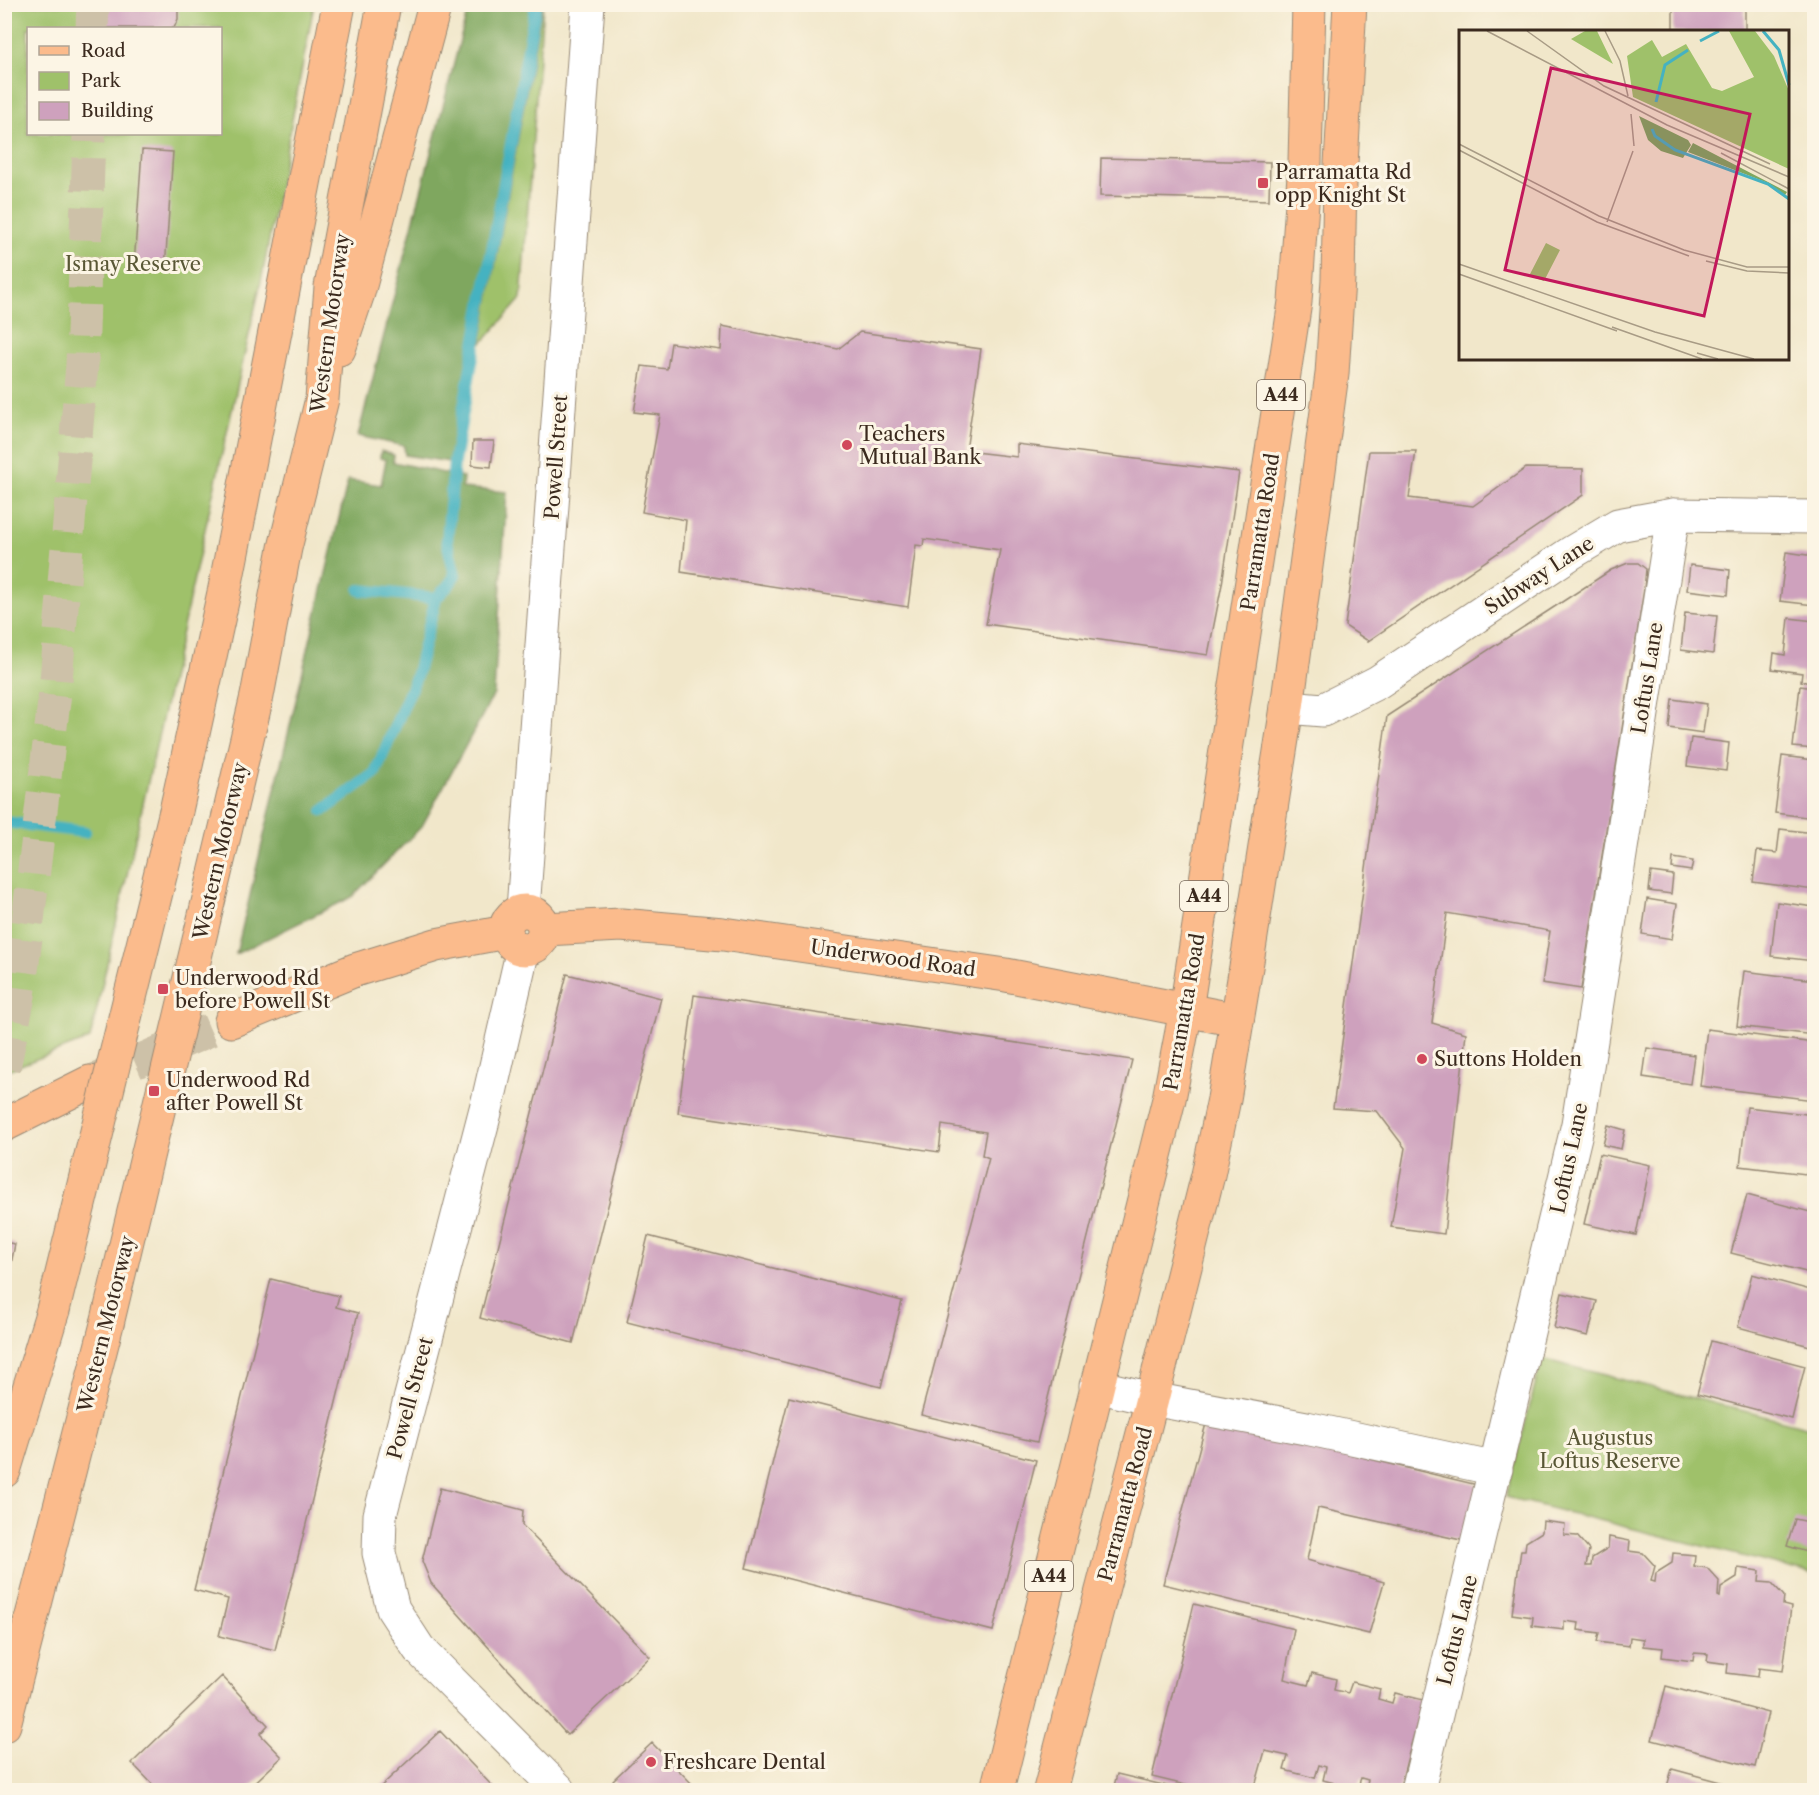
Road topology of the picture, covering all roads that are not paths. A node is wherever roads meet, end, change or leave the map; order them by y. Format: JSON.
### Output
{"nodes":[{"id":1,"x":339,"y":4,"type":"edge"},
{"id":2,"x":384,"y":4,"type":"edge"},
{"id":3,"x":435,"y":4,"type":"edge"},
{"id":4,"x":588,"y":4,"type":"edge"},
{"id":5,"x":1308,"y":4,"type":"edge"},
{"id":6,"x":1350,"y":4,"type":"edge"},
{"id":7,"x":322,"y":399,"type":"junction"},
{"id":8,"x":1673,"y":515,"type":"junction"},
{"id":9,"x":1815,"y":517,"type":"edge"},
{"id":10,"x":1287,"y":707,"type":"junction"},
{"id":11,"x":524,"y":930,"type":"junction"},
{"id":12,"x":1186,"y":1010,"type":"junction"},
{"id":13,"x":1237,"y":1020,"type":"junction"},
{"id":14,"x":231,"y":1021,"type":"tunnel mouth"},
{"id":15,"x":90,"y":1082,"type":"tunnel mouth"},
{"id":16,"x":4,"y":1125,"type":"edge"},
{"id":17,"x":1096,"y":1386,"type":"junction"},
{"id":18,"x":1152,"y":1399,"type":"junction"},
{"id":19,"x":1496,"y":1469,"type":"junction"},
{"id":20,"x":4,"y":1471,"type":"edge"},
{"id":21,"x":4,"y":1725,"type":"edge"},
{"id":22,"x":559,"y":1791,"type":"edge"},
{"id":23,"x":997,"y":1791,"type":"edge"},
{"id":24,"x":1050,"y":1791,"type":"edge"},
{"id":25,"x":1418,"y":1791,"type":"edge"}],
"edges":[{"from":1,"to":20,"type":"main road","bridge":true},
{"from":2,"to":7,"type":"main road","name":"Western Motorway"},
{"from":3,"to":7,"type":"main road"},
{"from":4,"to":11,"type":"street","name":"Powell Street"},
{"from":5,"to":12,"type":"main road","name":"Parramatta Road","number":"A44"},
{"from":6,"to":10,"type":"main road","name":"Parramatta Road","number":"A44"},
{"from":7,"to":21,"type":"main road","name":"Western Motorway","bridge":true},
{"from":8,"to":9,"type":"street","name":"Subway Lane"},
{"from":8,"to":10,"type":"street","name":"Subway Lane"},
{"from":8,"to":19,"type":"street","name":"Loftus Lane"},
{"from":10,"to":13,"type":"main road","name":"Parramatta Road","number":"A44"},
{"from":11,"to":12,"type":"main road","name":"Underwood Road"},
{"from":11,"to":14,"type":"main road","name":"Underwood Road"},
{"from":11,"to":22,"type":"street","name":"Powell Street"},
{"from":12,"to":13,"type":"main road","name":"Underwood Road"},
{"from":12,"to":17,"type":"main road","name":"Parramatta Road","number":"A44"},
{"from":13,"to":18,"type":"main road","name":"Parramatta Road","number":"A44"},
{"from":15,"to":16,"type":"main road"},
{"from":17,"to":18,"type":"street"},
{"from":17,"to":23,"type":"main road","name":"Parramatta Road","number":"A44"},
{"from":18,"to":19,"type":"street"},
{"from":18,"to":24,"type":"main road","name":"Parramatta Road","number":"A44"},
{"from":19,"to":25,"type":"street","name":"Loftus Lane"}]}
